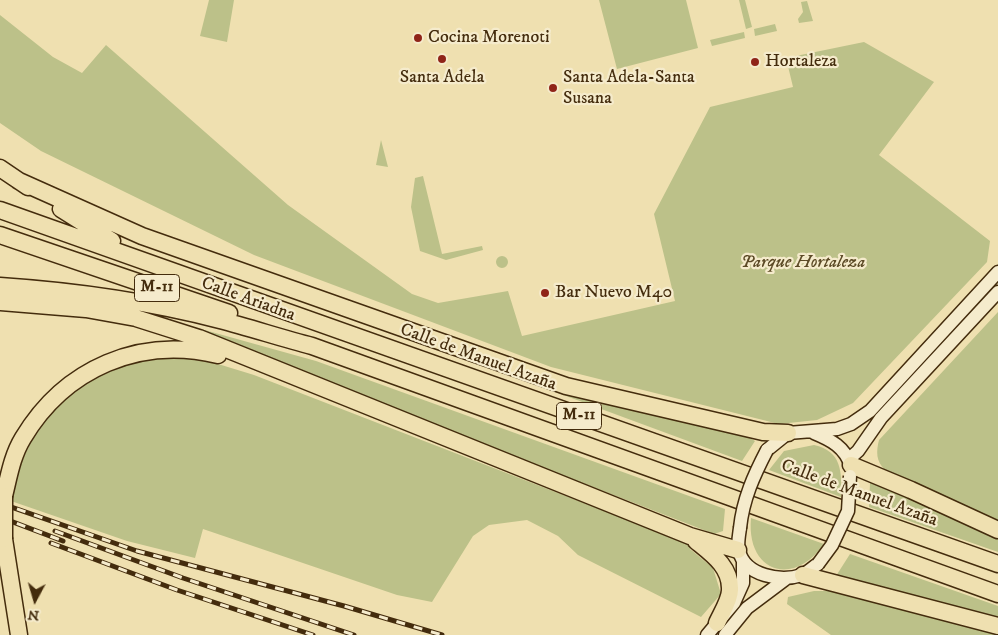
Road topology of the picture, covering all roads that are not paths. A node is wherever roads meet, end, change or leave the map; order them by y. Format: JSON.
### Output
{"nodes":[{"id":1,"x":0,"y":168,"type":"edge"},
{"id":2,"x":19,"y":181,"type":"junction"},
{"id":3,"x":0,"y":210,"type":"edge"},
{"id":4,"x":0,"y":235,"type":"edge"},
{"id":5,"x":142,"y":259,"type":"junction"},
{"id":6,"x":998,"y":272,"type":"edge"},
{"id":7,"x":0,"y":286,"type":"edge"},
{"id":8,"x":998,"y":292,"type":"edge"},
{"id":9,"x":0,"y":302,"type":"edge"},
{"id":10,"x":312,"y":346,"type":"junction"},
{"id":11,"x":269,"y":368,"type":"junction"},
{"id":12,"x":810,"y":432,"type":"junction"},
{"id":13,"x":788,"y":434,"type":"junction"},
{"id":14,"x":850,"y":467,"type":"junction"},
{"id":15,"x":998,"y":530,"type":"edge"},
{"id":16,"x":690,"y":536,"type":"junction"},
{"id":17,"x":740,"y":555,"type":"junction"},
{"id":18,"x":998,"y":564,"type":"edge"},
{"id":19,"x":0,"y":573,"type":"edge"},
{"id":20,"x":795,"y":576,"type":"junction"},
{"id":21,"x":998,"y":594,"type":"edge"},
{"id":22,"x":998,"y":626,"type":"edge"},
{"id":23,"x":716,"y":631,"type":"edge"},
{"id":24,"x":11,"y":635,"type":"edge"},
{"id":25,"x":19,"y":635,"type":"edge"}],
"edges":[{"from":1,"to":2,"type":"highway"},
{"from":2,"to":5,"type":"highway"},
{"from":2,"to":13,"type":"highway"},
{"from":3,"to":5,"type":"highway","number":"M-11"},
{"from":4,"to":10,"type":"highway","name":"Calle Ariadna","number":"M-11"},
{"from":5,"to":18,"type":"highway","name":"Calle de Manuel Azaña","number":"M-11"},
{"from":6,"to":12,"type":"street"},
{"from":7,"to":10,"type":"highway"},
{"from":8,"to":14,"type":"street"},
{"from":9,"to":11,"type":"highway"},
{"from":10,"to":21,"type":"highway","number":"M-11"},
{"from":11,"to":16,"type":"highway"},
{"from":11,"to":25,"type":"highway","bridge":true},
{"from":12,"to":13,"type":"street"},
{"from":12,"to":14,"type":"street"},
{"from":13,"to":17,"type":"street","bridge":true},
{"from":14,"to":15,"type":"highway"},
{"from":14,"to":20,"type":"street","bridge":true},
{"from":16,"to":17,"type":"highway"},
{"from":16,"to":23,"type":"highway"},
{"from":17,"to":20,"type":"street"},
{"from":17,"to":23,"type":"street"},
{"from":19,"to":24,"type":"highway"},
{"from":20,"to":22,"type":"highway"},
{"from":20,"to":23,"type":"street"}]}
